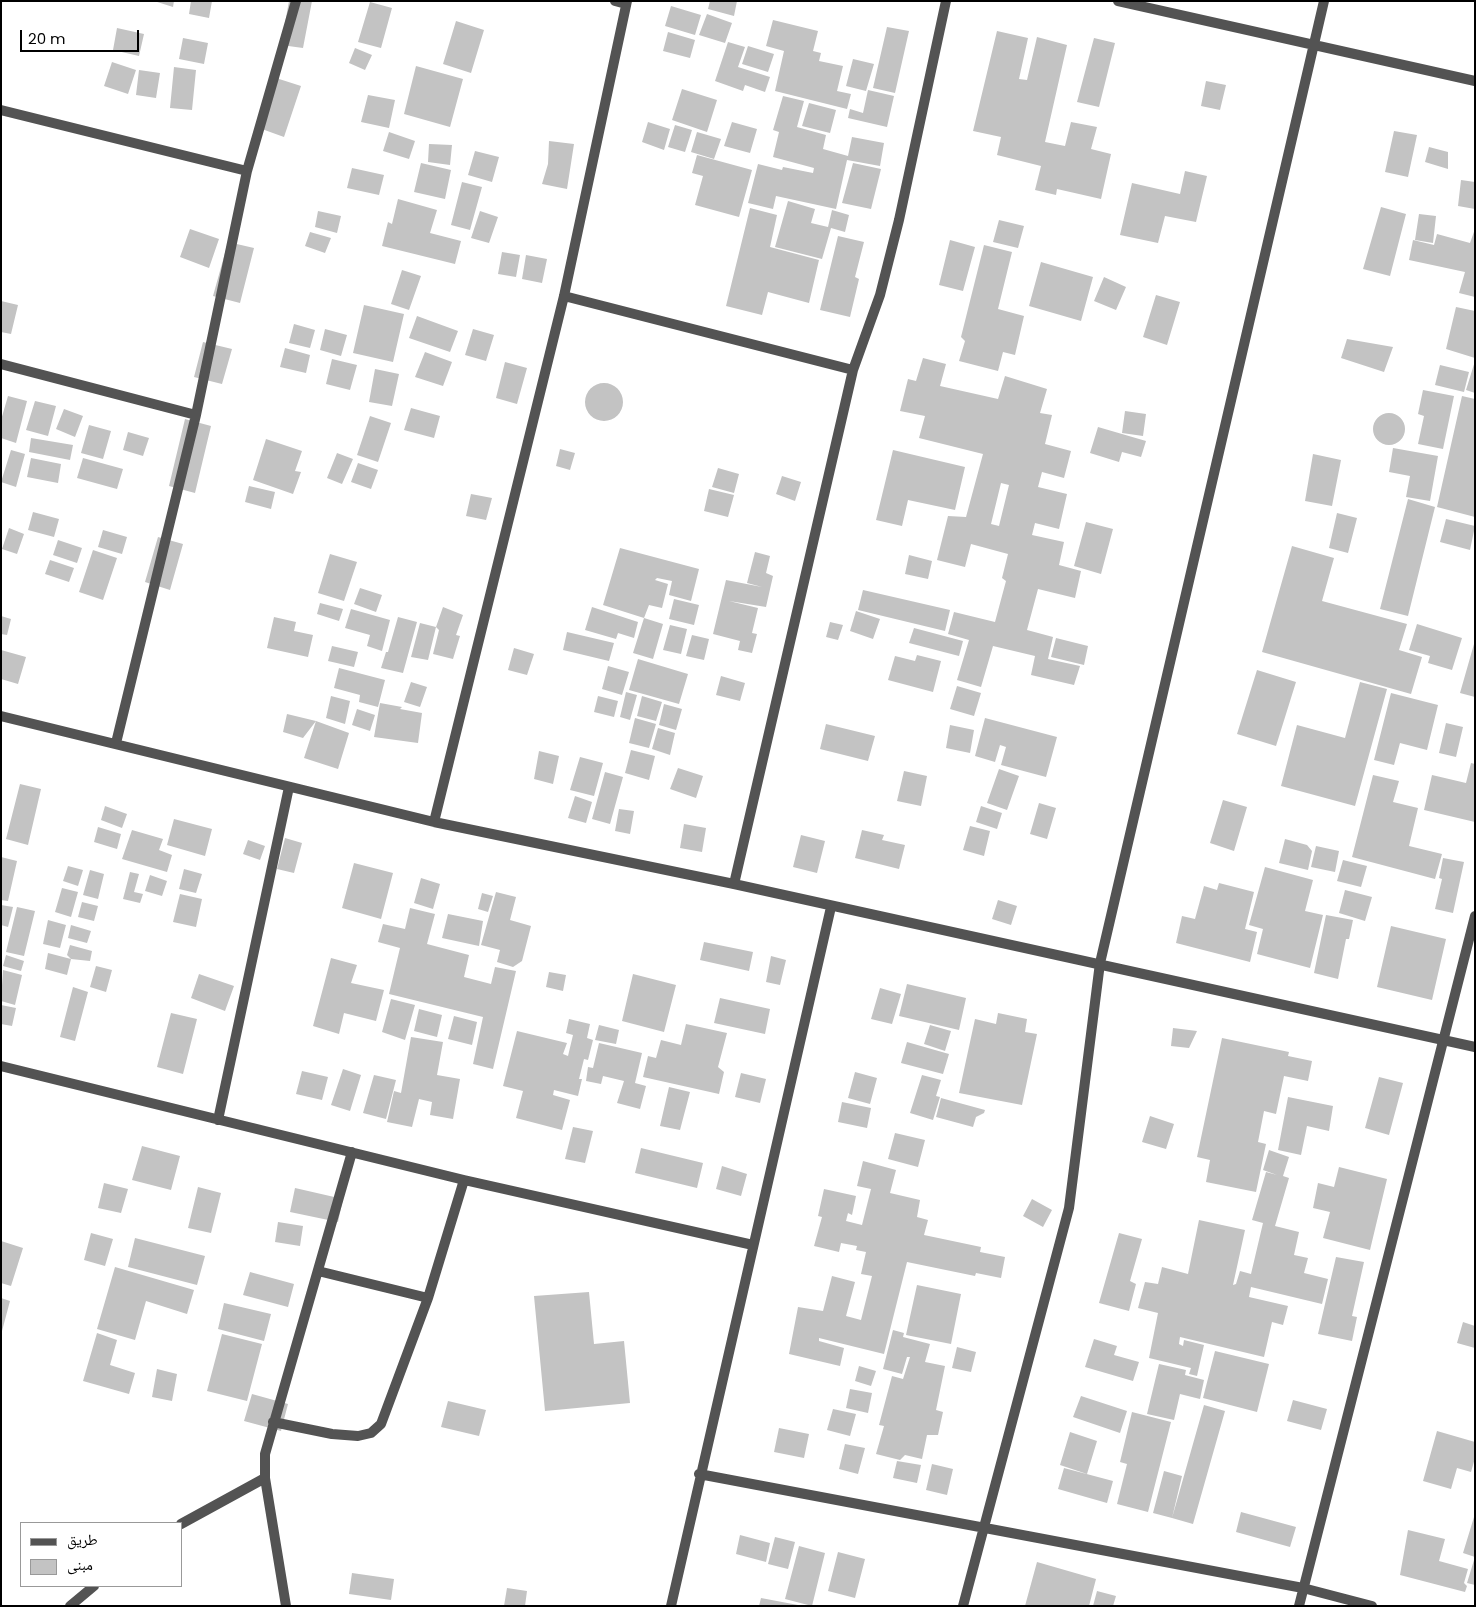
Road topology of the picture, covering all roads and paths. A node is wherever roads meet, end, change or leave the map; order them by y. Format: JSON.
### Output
{"nodes":[{"id":1,"x":296,"y":1,"type":"edge"},
{"id":2,"x":615,"y":1,"type":"edge"},
{"id":3,"x":946,"y":1,"type":"edge"},
{"id":4,"x":1118,"y":1,"type":"edge"},
{"id":5,"x":1324,"y":1,"type":"edge"},
{"id":6,"x":627,"y":3,"type":"edge"},
{"id":7,"x":1313,"y":46,"type":"junction"},
{"id":8,"x":1475,"y":81,"type":"edge"},
{"id":9,"x":1,"y":110,"type":"edge"},
{"id":10,"x":247,"y":170,"type":"junction"},
{"id":11,"x":564,"y":296,"type":"junction"},
{"id":12,"x":1,"y":364,"type":"edge"},
{"id":13,"x":853,"y":370,"type":"junction"},
{"id":14,"x":196,"y":415,"type":"junction"},
{"id":15,"x":1,"y":716,"type":"edge"},
{"id":16,"x":116,"y":743,"type":"junction"},
{"id":17,"x":289,"y":787,"type":"junction"},
{"id":18,"x":434,"y":822,"type":"junction"},
{"id":19,"x":734,"y":884,"type":"junction"},
{"id":20,"x":831,"y":907,"type":"junction"},
{"id":21,"x":1475,"y":916,"type":"edge"},
{"id":22,"x":1100,"y":963,"type":"junction"},
{"id":23,"x":1444,"y":1040,"type":"junction"},
{"id":24,"x":1475,"y":1047,"type":"edge"},
{"id":25,"x":1,"y":1066,"type":"edge"},
{"id":26,"x":218,"y":1120,"type":"junction"},
{"id":27,"x":352,"y":1152,"type":"junction"},
{"id":28,"x":464,"y":1180,"type":"junction"},
{"id":29,"x":753,"y":1245,"type":"junction"},
{"id":30,"x":318,"y":1271,"type":"junction"},
{"id":31,"x":428,"y":1298,"type":"junction"},
{"id":32,"x":273,"y":1422,"type":"junction"},
{"id":33,"x":699,"y":1474,"type":"junction"},
{"id":34,"x":265,"y":1478,"type":"junction"},
{"id":35,"x":182,"y":1523,"type":"edge"},
{"id":36,"x":984,"y":1529,"type":"junction"},
{"id":37,"x":93,"y":1587,"type":"edge"},
{"id":38,"x":1303,"y":1588,"type":"junction"},
{"id":39,"x":70,"y":1606,"type":"edge"},
{"id":40,"x":286,"y":1606,"type":"edge"},
{"id":41,"x":671,"y":1606,"type":"edge"},
{"id":42,"x":963,"y":1606,"type":"edge"},
{"id":43,"x":1299,"y":1606,"type":"edge"},
{"id":44,"x":1372,"y":1606,"type":"edge"}],
"edges":[{"from":1,"to":10,"type":"street"},
{"from":2,"to":6,"type":"street"},
{"from":3,"to":13,"type":"street"},
{"from":4,"to":7,"type":"street"},
{"from":5,"to":7,"type":"street"},
{"from":6,"to":11,"type":"street"},
{"from":7,"to":8,"type":"street"},
{"from":7,"to":22,"type":"street"},
{"from":9,"to":10,"type":"street"},
{"from":10,"to":14,"type":"street"},
{"from":11,"to":13,"type":"street"},
{"from":11,"to":18,"type":"street"},
{"from":12,"to":14,"type":"street"},
{"from":13,"to":19,"type":"street"},
{"from":14,"to":16,"type":"street"},
{"from":15,"to":16,"type":"street"},
{"from":16,"to":17,"type":"street"},
{"from":17,"to":18,"type":"street"},
{"from":17,"to":26,"type":"street"},
{"from":18,"to":19,"type":"street"},
{"from":19,"to":20,"type":"street"},
{"from":20,"to":22,"type":"street"},
{"from":20,"to":29,"type":"street"},
{"from":21,"to":23,"type":"street"},
{"from":22,"to":23,"type":"street"},
{"from":22,"to":36,"type":"street"},
{"from":23,"to":24,"type":"street"},
{"from":23,"to":38,"type":"street"},
{"from":25,"to":26,"type":"street"},
{"from":26,"to":27,"type":"street"},
{"from":27,"to":28,"type":"street"},
{"from":27,"to":30,"type":"street"},
{"from":28,"to":29,"type":"street"},
{"from":28,"to":31,"type":"street"},
{"from":29,"to":33,"type":"street"},
{"from":30,"to":31,"type":"street"},
{"from":30,"to":32,"type":"street"},
{"from":31,"to":32,"type":"street"},
{"from":32,"to":34,"type":"street"},
{"from":33,"to":36,"type":"street"},
{"from":33,"to":41,"type":"street"},
{"from":34,"to":35,"type":"street"},
{"from":34,"to":40,"type":"street"},
{"from":36,"to":38,"type":"street"},
{"from":36,"to":42,"type":"street"},
{"from":37,"to":39,"type":"street"},
{"from":38,"to":43,"type":"street"},
{"from":38,"to":44,"type":"street"}]}
